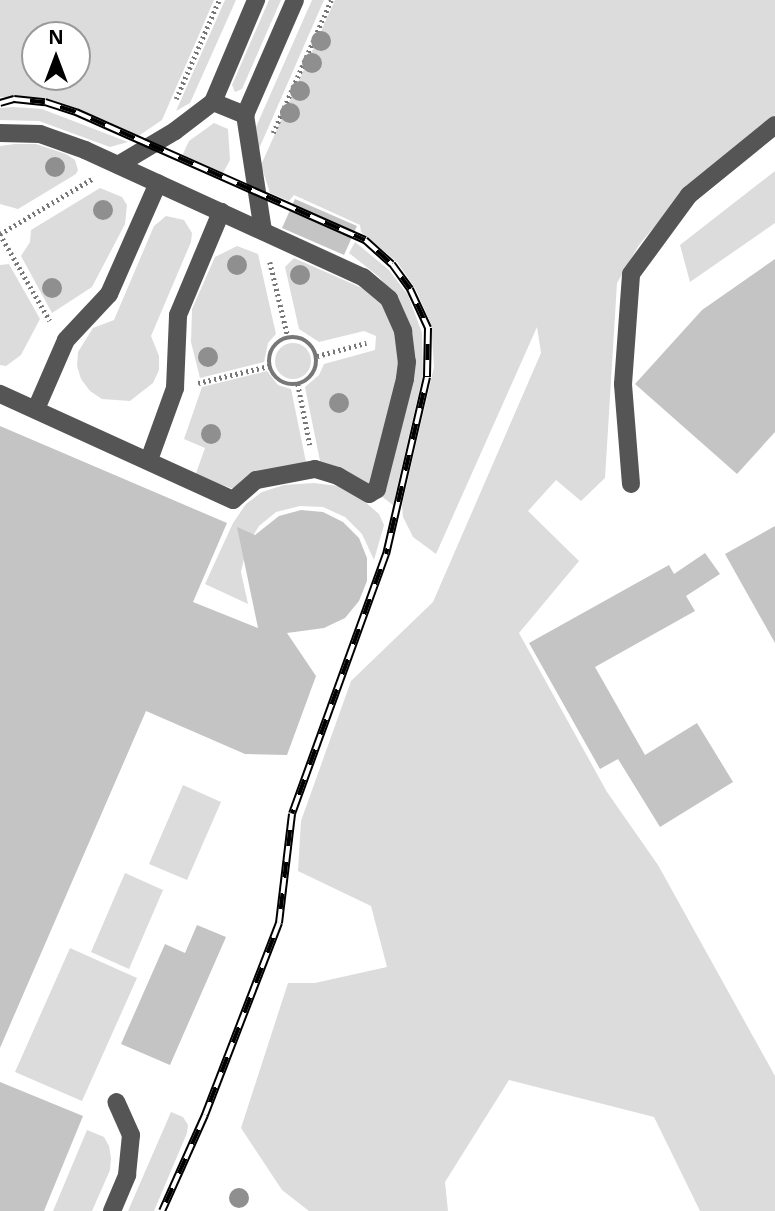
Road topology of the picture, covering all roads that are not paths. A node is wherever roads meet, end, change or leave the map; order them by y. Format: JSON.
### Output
{"nodes":[{"id":1,"x":256,"y":0,"type":"edge"},
{"id":2,"x":295,"y":0,"type":"edge"},
{"id":3,"x":213,"y":102,"type":"junction"},
{"id":4,"x":245,"y":115,"type":"junction"},
{"id":5,"x":775,"y":125,"type":"edge"},
{"id":6,"x":0,"y":133,"type":"edge"},
{"id":7,"x":118,"y":165,"type":"junction"},
{"id":8,"x":158,"y":183,"type":"junction"},
{"id":9,"x":221,"y":212,"type":"junction"},
{"id":10,"x":263,"y":231,"type":"junction"},
{"id":11,"x":0,"y":394,"type":"edge"},
{"id":12,"x":36,"y":410,"type":"junction"},
{"id":13,"x":149,"y":460,"type":"junction"},
{"id":14,"x":631,"y":484,"type":"dead end"},
{"id":15,"x":116,"y":1102,"type":"dead end"},
{"id":16,"x":112,"y":1211,"type":"edge"}],
"edges":[{"from":1,"to":3,"type":"street"},
{"from":2,"to":4,"type":"street"},
{"from":3,"to":4,"type":"street"},
{"from":3,"to":7,"type":"street"},
{"from":4,"to":10,"type":"street"},
{"from":5,"to":14,"type":"street"},
{"from":6,"to":7,"type":"street"},
{"from":7,"to":8,"type":"street"},
{"from":8,"to":9,"type":"street"},
{"from":8,"to":12,"type":"street"},
{"from":9,"to":10,"type":"street"},
{"from":9,"to":13,"type":"street"},
{"from":10,"to":13,"type":"street"},
{"from":11,"to":12,"type":"street"},
{"from":12,"to":13,"type":"street"},
{"from":15,"to":16,"type":"street"}]}
